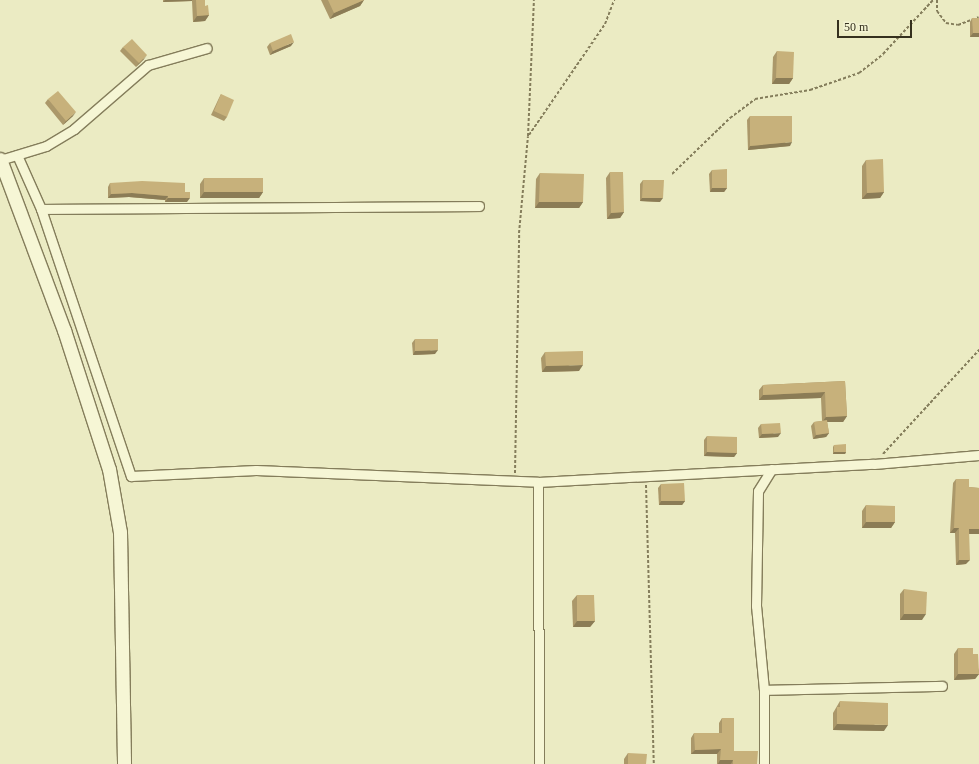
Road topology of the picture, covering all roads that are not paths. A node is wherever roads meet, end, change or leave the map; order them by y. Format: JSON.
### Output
{"nodes":[{"id":1,"x":207,"y":48,"type":"dead end"},
{"id":2,"x":17,"y":155,"type":"junction"},
{"id":3,"x":0,"y":160,"type":"edge"},
{"id":4,"x":479,"y":206,"type":"dead end"},
{"id":5,"x":40,"y":209,"type":"junction"},
{"id":6,"x":979,"y":455,"type":"edge"},
{"id":7,"x":772,"y":469,"type":"junction"},
{"id":8,"x":538,"y":482,"type":"junction"},
{"id":9,"x":942,"y":686,"type":"dead end"},
{"id":10,"x":764,"y":690,"type":"junction"},
{"id":11,"x":124,"y":764,"type":"edge"},
{"id":12,"x":540,"y":764,"type":"edge"},
{"id":13,"x":764,"y":764,"type":"edge"}],
"edges":[{"from":1,"to":2,"type":"street"},
{"from":2,"to":3,"type":"street"},
{"from":2,"to":5,"type":"street"},
{"from":3,"to":11,"type":"street"},
{"from":4,"to":5,"type":"street"},
{"from":5,"to":8,"type":"street"},
{"from":6,"to":7,"type":"street"},
{"from":7,"to":8,"type":"street"},
{"from":7,"to":10,"type":"street"},
{"from":8,"to":12,"type":"street"},
{"from":9,"to":10,"type":"street"},
{"from":10,"to":13,"type":"street"}]}
